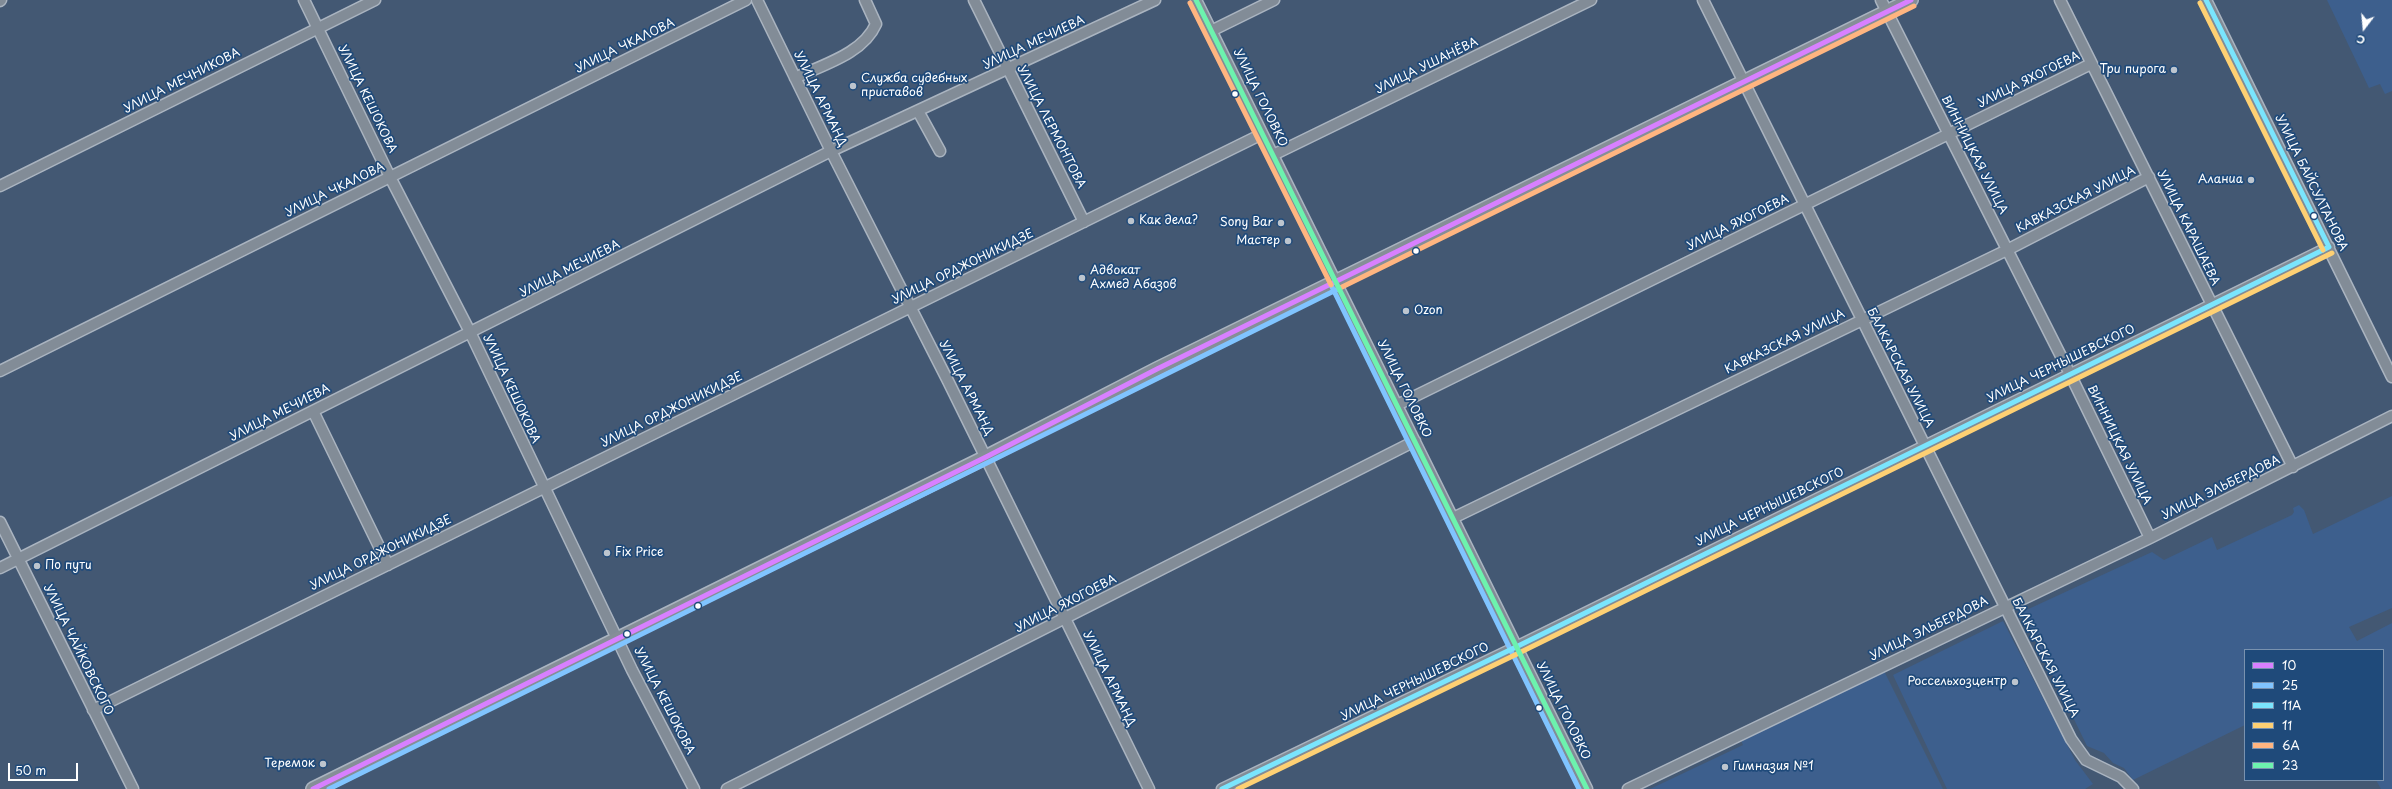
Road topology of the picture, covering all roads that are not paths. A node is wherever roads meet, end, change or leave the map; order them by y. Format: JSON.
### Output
{"nodes":[{"id":1,"x":304,"y":0,"type":"edge"},
{"id":2,"x":376,"y":0,"type":"edge"},
{"id":3,"x":746,"y":0,"type":"edge"},
{"id":4,"x":757,"y":0,"type":"edge"},
{"id":5,"x":865,"y":0,"type":"edge"},
{"id":6,"x":974,"y":0,"type":"edge"},
{"id":7,"x":1155,"y":0,"type":"edge"},
{"id":8,"x":1196,"y":0,"type":"edge"},
{"id":9,"x":1274,"y":0,"type":"edge"},
{"id":10,"x":1591,"y":0,"type":"edge"},
{"id":11,"x":1703,"y":0,"type":"edge"},
{"id":12,"x":1911,"y":0,"type":"edge"},
{"id":13,"x":2060,"y":0,"type":"edge"},
{"id":14,"x":2206,"y":0,"type":"edge"},
{"id":15,"x":1884,"y":6,"type":"edge"},
{"id":16,"x":318,"y":28,"type":"junction"},
{"id":17,"x":1212,"y":31,"type":"junction"},
{"id":18,"x":2091,"y":64,"type":"junction"},
{"id":19,"x":1008,"y":70,"type":"junction"},
{"id":20,"x":795,"y":78,"type":"junction"},
{"id":21,"x":1743,"y":82,"type":"junction"},
{"id":22,"x":918,"y":111,"type":"junction"},
{"id":23,"x":1262,"y":134,"type":"junction"},
{"id":24,"x":1950,"y":134,"type":"junction"},
{"id":25,"x":831,"y":151,"type":"junction"},
{"id":26,"x":940,"y":151,"type":"dead end"},
{"id":27,"x":1273,"y":156,"type":"junction"},
{"id":28,"x":390,"y":177,"type":"junction"},
{"id":29,"x":2149,"y":177,"type":"junction"},
{"id":30,"x":0,"y":186,"type":"edge"},
{"id":31,"x":1804,"y":205,"type":"junction"},
{"id":32,"x":1084,"y":222,"type":"junction"},
{"id":33,"x":2329,"y":247,"type":"junction"},
{"id":34,"x":2007,"y":250,"type":"junction"},
{"id":35,"x":1337,"y":282,"type":"junction"},
{"id":36,"x":2211,"y":304,"type":"junction"},
{"id":37,"x":910,"y":308,"type":"junction"},
{"id":38,"x":1861,"y":319,"type":"junction"},
{"id":39,"x":470,"y":332,"type":"junction"},
{"id":40,"x":2388,"y":360,"type":"edge"},
{"id":41,"x":0,"y":371,"type":"edge"},
{"id":42,"x":2070,"y":374,"type":"junction"},
{"id":43,"x":2392,"y":377,"type":"edge"},
{"id":44,"x":1397,"y":405,"type":"junction"},
{"id":45,"x":313,"y":411,"type":"junction"},
{"id":46,"x":2392,"y":416,"type":"edge"},
{"id":47,"x":1415,"y":441,"type":"junction"},
{"id":48,"x":1925,"y":446,"type":"junction"},
{"id":49,"x":986,"y":457,"type":"junction"},
{"id":50,"x":2293,"y":467,"type":"junction"},
{"id":51,"x":544,"y":488,"type":"junction"},
{"id":52,"x":1453,"y":518,"type":"junction"},
{"id":53,"x":0,"y":522,"type":"edge"},
{"id":54,"x":2150,"y":538,"type":"junction"},
{"id":55,"x":18,"y":559,"type":"junction"},
{"id":56,"x":388,"y":565,"type":"junction"},
{"id":57,"x":0,"y":568,"type":"edge"},
{"id":58,"x":2004,"y":606,"type":"junction"},
{"id":59,"x":1065,"y":619,"type":"junction"},
{"id":60,"x":618,"y":639,"type":"junction"},
{"id":61,"x":1516,"y":647,"type":"junction"},
{"id":62,"x":93,"y":710,"type":"junction"},
{"id":63,"x":133,"y":789,"type":"edge"},
{"id":64,"x":313,"y":789,"type":"edge"},
{"id":65,"x":694,"y":789,"type":"edge"},
{"id":66,"x":727,"y":789,"type":"edge"},
{"id":67,"x":1149,"y":789,"type":"edge"},
{"id":68,"x":1222,"y":789,"type":"edge"},
{"id":69,"x":1587,"y":789,"type":"edge"},
{"id":70,"x":1628,"y":789,"type":"edge"},
{"id":71,"x":2133,"y":789,"type":"edge"}],
"edges":[{"from":1,"to":16,"type":"street","name":"УЛИЦА КЕШОКОВА"},
{"from":2,"to":16,"type":"street","name":"УЛИЦА МЕЧНИКОВА"},
{"from":3,"to":28,"type":"street","name":"УЛИЦА ЧКАЛОВА"},
{"from":4,"to":20,"type":"street","name":"УЛИЦА АРМАНД"},
{"from":5,"to":20,"type":"street"},
{"from":6,"to":19,"type":"street","name":"УЛИЦА ЛЕРМОНТОВА"},
{"from":7,"to":19,"type":"street","name":"УЛИЦА МЕЧИЕВА"},
{"from":8,"to":17,"type":"street","name":"УЛИЦА ГОЛОВКО"},
{"from":9,"to":17,"type":"street"},
{"from":10,"to":27,"type":"street","name":"УЛИЦА УШАНЁВА"},
{"from":11,"to":21,"type":"street","name":"БАЛКАРСКАЯ УЛИЦА"},
{"from":12,"to":15,"type":"main road"},
{"from":13,"to":18,"type":"street","name":"УЛИЦА КАРАШАЕВА"},
{"from":14,"to":33,"type":"street","name":"УЛИЦА БАЙСУЛТАНОВА"},
{"from":15,"to":21,"type":"main road"},
{"from":15,"to":24,"type":"street","name":"ВИННИЦКАЯ УЛИЦА"},
{"from":16,"to":28,"type":"street","name":"УЛИЦА КЕШОКОВА"},
{"from":16,"to":30,"type":"street","name":"УЛИЦА МЕЧНИКОВА"},
{"from":17,"to":23,"type":"street","name":"УЛИЦА ГОЛОВКО"},
{"from":18,"to":24,"type":"street","name":"УЛИЦА ЯХОГОЕВА"},
{"from":18,"to":29,"type":"street","name":"УЛИЦА КАРАШАЕВА"},
{"from":19,"to":22,"type":"street","name":"УЛИЦА МЕЧИЕВА"},
{"from":19,"to":32,"type":"street","name":"УЛИЦА ЛЕРМОНТОВА"},
{"from":20,"to":25,"type":"street","name":"УЛИЦА АРМАНД"},
{"from":21,"to":31,"type":"street","name":"БАЛКАРСКАЯ УЛИЦА"},
{"from":21,"to":35,"type":"main road"},
{"from":22,"to":25,"type":"street","name":"УЛИЦА МЕЧИЕВА"},
{"from":22,"to":26,"type":"street"},
{"from":23,"to":27,"type":"street","name":"УЛИЦА ГОЛОВКО"},
{"from":23,"to":32,"type":"street","name":"УЛИЦА ОРДЖОНИКИДЗЕ"},
{"from":24,"to":31,"type":"street","name":"УЛИЦА ЯХОГОЕВА"},
{"from":24,"to":34,"type":"street","name":"ВИННИЦКАЯ УЛИЦА"},
{"from":25,"to":37,"type":"street","name":"УЛИЦА АРМАНД"},
{"from":25,"to":39,"type":"street","name":"УЛИЦА МЕЧИЕВА"},
{"from":27,"to":35,"type":"street","name":"УЛИЦА ГОЛОВКО"},
{"from":28,"to":39,"type":"street","name":"УЛИЦА КЕШОКОВА"},
{"from":28,"to":41,"type":"street","name":"УЛИЦА ЧКАЛОВА"},
{"from":29,"to":34,"type":"street","name":"КАВКАЗСКАЯ УЛИЦА"},
{"from":29,"to":36,"type":"street","name":"УЛИЦА КАРАШАЕВА"},
{"from":31,"to":38,"type":"street","name":"БАЛКАРСКАЯ УЛИЦА"},
{"from":31,"to":44,"type":"street","name":"УЛИЦА ЯХОГОЕВА"},
{"from":32,"to":37,"type":"street","name":"УЛИЦА ОРДЖОНИКИДЗЕ"},
{"from":33,"to":36,"type":"street","name":"УЛИЦА ЧЕРНЫШЕВСКОГО"},
{"from":33,"to":40,"type":"street","name":"УЛИЦА БАЙСУЛТАНОВА"},
{"from":34,"to":38,"type":"street","name":"КАВКАЗСКАЯ УЛИЦА"},
{"from":34,"to":42,"type":"street","name":"ВИННИЦКАЯ УЛИЦА"},
{"from":35,"to":44,"type":"street","name":"УЛИЦА ГОЛОВКО"},
{"from":35,"to":49,"type":"main road"},
{"from":36,"to":42,"type":"street","name":"УЛИЦА ЧЕРНЫШЕВСКОГО"},
{"from":36,"to":50,"type":"street","name":"УЛИЦА КАРАШАЕВА"},
{"from":37,"to":49,"type":"street","name":"УЛИЦА АРМАНД"},
{"from":37,"to":51,"type":"street","name":"УЛИЦА ОРДЖОНИКИДЗЕ"},
{"from":38,"to":48,"type":"street","name":"БАЛКАРСКАЯ УЛИЦА"},
{"from":38,"to":52,"type":"street","name":"КАВКАЗСКАЯ УЛИЦА"},
{"from":39,"to":45,"type":"street","name":"УЛИЦА МЕЧИЕВА"},
{"from":39,"to":51,"type":"street","name":"УЛИЦА КЕШОКОВА"},
{"from":40,"to":43,"type":"street","name":"УЛИЦА БАЙСУЛТАНОВА"},
{"from":42,"to":48,"type":"street","name":"УЛИЦА ЧЕРНЫШЕВСКОГО"},
{"from":42,"to":54,"type":"street","name":"ВИННИЦКАЯ УЛИЦА"},
{"from":44,"to":47,"type":"street","name":"УЛИЦА ГОЛОВКО"},
{"from":45,"to":55,"type":"street","name":"УЛИЦА МЕЧИЕВА"},
{"from":45,"to":56,"type":"street"},
{"from":46,"to":50,"type":"street","name":"УЛИЦА ЭЛЬБЕРДОВА"},
{"from":47,"to":52,"type":"street","name":"УЛИЦА ГОЛОВКО"},
{"from":47,"to":59,"type":"street","name":"УЛИЦА ЯХОГОЕВА"},
{"from":48,"to":58,"type":"street","name":"БАЛКАРСКАЯ УЛИЦА"},
{"from":48,"to":61,"type":"street","name":"УЛИЦА ЧЕРНЫШЕВСКОГО"},
{"from":49,"to":59,"type":"street","name":"УЛИЦА АРМАНД"},
{"from":49,"to":60,"type":"main road"},
{"from":50,"to":54,"type":"street","name":"УЛИЦА ЭЛЬБЕРДОВА"},
{"from":51,"to":56,"type":"street","name":"УЛИЦА ОРДЖОНИКИДЗЕ"},
{"from":51,"to":60,"type":"street","name":"УЛИЦА КЕШОКОВА"},
{"from":52,"to":61,"type":"street","name":"УЛИЦА ГОЛОВКО"},
{"from":53,"to":55,"type":"street","name":"УЛИЦА ЧАЙКОВСКОГО"},
{"from":54,"to":58,"type":"street","name":"УЛИЦА ЭЛЬБЕРДОВА"},
{"from":55,"to":57,"type":"street","name":"УЛИЦА МЕЧИЕВА"},
{"from":55,"to":62,"type":"street","name":"УЛИЦА ЧАЙКОВСКОГО"},
{"from":56,"to":62,"type":"street","name":"УЛИЦА ОРДЖОНИКИДЗЕ"},
{"from":58,"to":70,"type":"street","name":"УЛИЦА ЭЛЬБЕРДОВА"},
{"from":58,"to":71,"type":"street","name":"БАЛКАРСКАЯ УЛИЦА"},
{"from":59,"to":66,"type":"street","name":"УЛИЦА ЯХОГОЕВА"},
{"from":59,"to":67,"type":"street","name":"УЛИЦА АРМАНД"},
{"from":60,"to":64,"type":"main road"},
{"from":60,"to":65,"type":"street","name":"УЛИЦА КЕШОКОВА"},
{"from":61,"to":68,"type":"street","name":"УЛИЦА ЧЕРНЫШЕВСКОГО"},
{"from":61,"to":69,"type":"street","name":"УЛИЦА ГОЛОВКО"},
{"from":62,"to":63,"type":"street","name":"УЛИЦА ЧАЙКОВСКОГО"}]}
